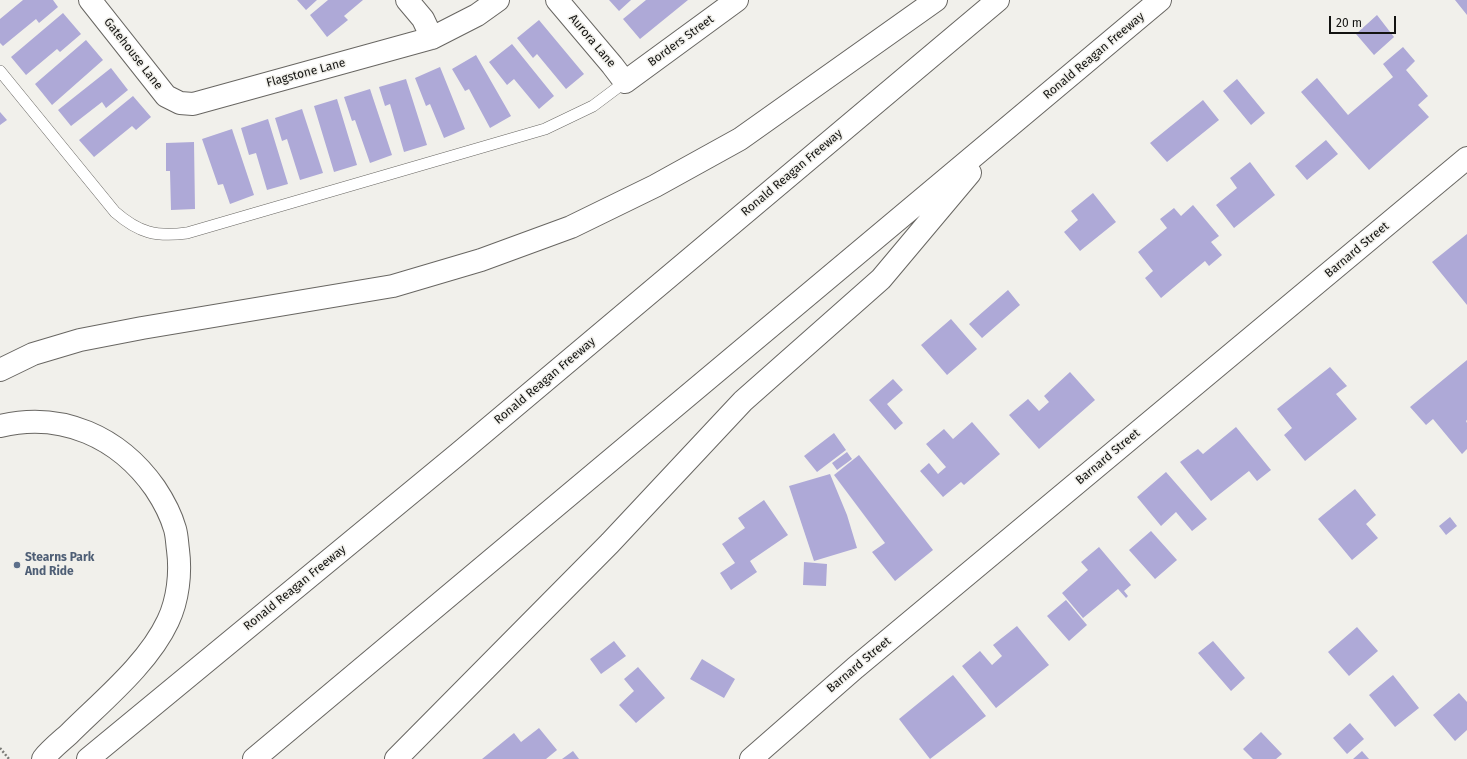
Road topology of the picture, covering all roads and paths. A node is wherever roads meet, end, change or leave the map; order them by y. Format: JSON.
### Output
{"nodes":[{"id":1,"x":90,"y":0,"type":"edge"},
{"id":2,"x":407,"y":0,"type":"edge"},
{"id":3,"x":498,"y":0,"type":"edge"},
{"id":4,"x":557,"y":0,"type":"edge"},
{"id":5,"x":936,"y":0,"type":"edge"},
{"id":6,"x":998,"y":0,"type":"edge"},
{"id":7,"x":1160,"y":0,"type":"edge"},
{"id":8,"x":727,"y":3,"type":"edge"},
{"id":9,"x":432,"y":38,"type":"junction"},
{"id":10,"x":0,"y":71,"type":"edge"},
{"id":11,"x":625,"y":82,"type":"junction"},
{"id":12,"x":180,"y":103,"type":"joint"},
{"id":13,"x":1008,"y":128,"type":"junction"},
{"id":14,"x":1467,"y":158,"type":"edge"},
{"id":15,"x":0,"y":370,"type":"edge"},
{"id":16,"x":0,"y":426,"type":"edge"},
{"id":17,"x":0,"y":748,"type":"edge"},
{"id":18,"x":44,"y":757,"type":"edge"},
{"id":19,"x":9,"y":759,"type":"edge"},
{"id":20,"x":88,"y":759,"type":"edge"},
{"id":21,"x":254,"y":759,"type":"edge"},
{"id":22,"x":396,"y":759,"type":"edge"},
{"id":23,"x":751,"y":759,"type":"edge"}],
"edges":[{"from":1,"to":12,"type":"main road","name":"Gatehouse Lane"},
{"from":2,"to":9,"type":"main road"},
{"from":3,"to":9,"type":"main road","name":"Flagstone Lane"},
{"from":4,"to":11,"type":"main road","name":"Aurora Lane"},
{"from":5,"to":15,"type":"main road"},
{"from":6,"to":20,"type":"main road","name":"Ronald Reagan Freeway"},
{"from":7,"to":13,"type":"main road","name":"Ronald Reagan Freeway"},
{"from":8,"to":11,"type":"main road","name":"Borders Street"},
{"from":9,"to":12,"type":"main road","name":"Flagstone Lane"},
{"from":10,"to":11,"type":"lane"},
{"from":13,"to":21,"type":"main road","name":"Ronald Reagan Freeway"},
{"from":13,"to":22,"type":"main road"},
{"from":14,"to":23,"type":"main road","name":"Barnard Street"},
{"from":16,"to":18,"type":"main road"},
{"from":17,"to":19,"type":"path"}]}
